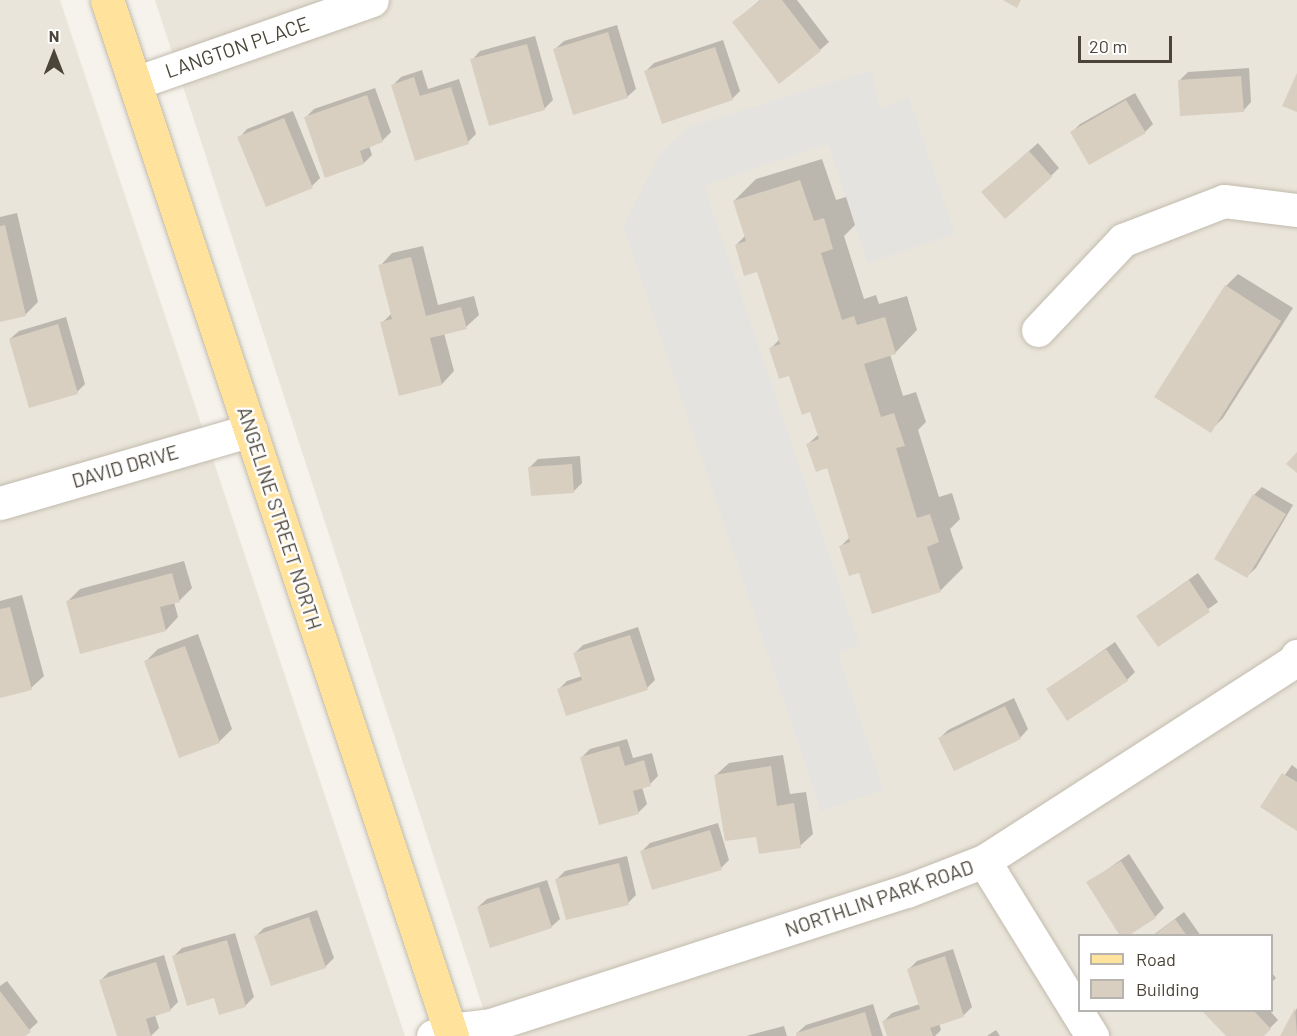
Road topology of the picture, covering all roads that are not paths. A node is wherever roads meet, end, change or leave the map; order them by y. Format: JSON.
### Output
{"nodes":[{"id":1,"x":107,"y":0,"type":"edge"},
{"id":2,"x":372,"y":0,"type":"edge"},
{"id":3,"x":135,"y":83,"type":"junction"},
{"id":4,"x":1297,"y":210,"type":"edge"},
{"id":5,"x":1038,"y":330,"type":"dead end"},
{"id":6,"x":251,"y":430,"type":"junction"},
{"id":7,"x":0,"y":503,"type":"edge"},
{"id":8,"x":1296,"y":660,"type":"edge"},
{"id":9,"x":984,"y":861,"type":"junction"},
{"id":10,"x":445,"y":1034,"type":"edge"},
{"id":11,"x":1092,"y":1036,"type":"edge"}],
"edges":[{"from":1,"to":3,"type":"main road","name":"ANGELINE STREET NORTH"},
{"from":2,"to":3,"type":"street","name":"LANGTON PLACE"},
{"from":3,"to":6,"type":"main road","name":"ANGELINE STREET NORTH"},
{"from":4,"to":5,"type":"street"},
{"from":6,"to":7,"type":"street","name":"DAVID DRIVE"},
{"from":6,"to":10,"type":"main road","name":"ANGELINE STREET NORTH"},
{"from":8,"to":9,"type":"street","name":"NORTHLIN PARK ROAD"},
{"from":9,"to":10,"type":"street","name":"NORTHLIN PARK ROAD"},
{"from":9,"to":11,"type":"street"}]}
